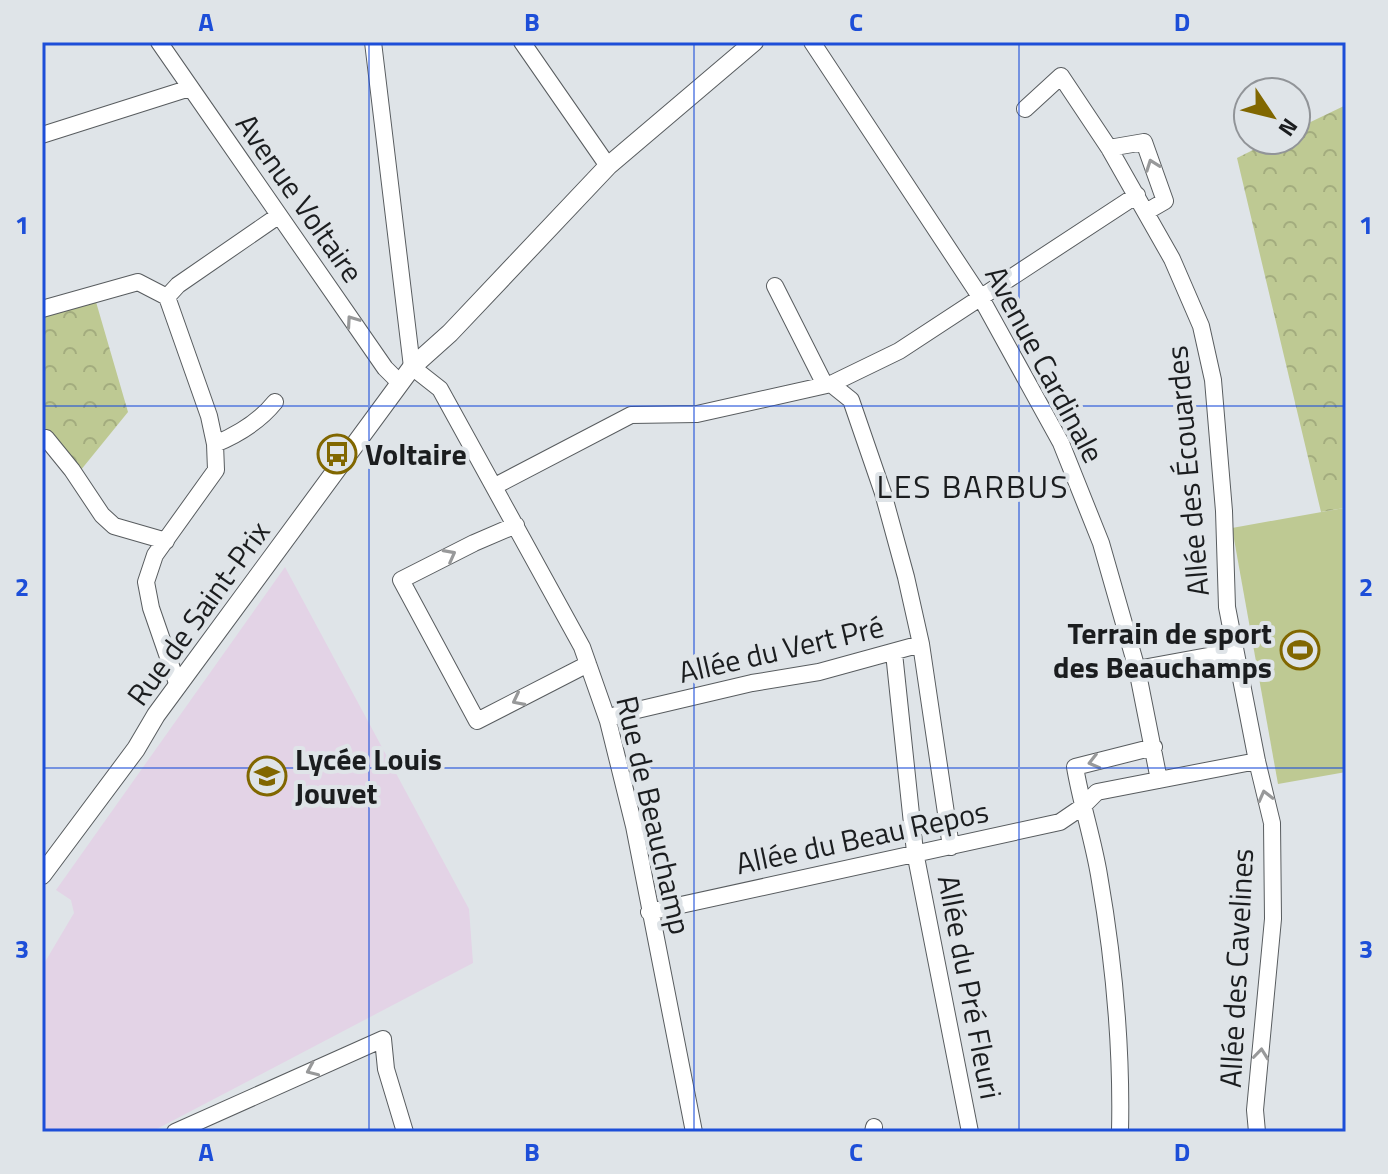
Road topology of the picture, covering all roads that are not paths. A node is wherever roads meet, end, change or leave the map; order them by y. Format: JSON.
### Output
{"nodes":[{"id":1,"x":159,"y":42,"type":"edge"},
{"id":2,"x":373,"y":42,"type":"edge"},
{"id":3,"x":522,"y":42,"type":"edge"},
{"id":4,"x":754,"y":42,"type":"edge"},
{"id":5,"x":812,"y":42,"type":"edge"},
{"id":6,"x":190,"y":88,"type":"junction"},
{"id":7,"x":1025,"y":109,"type":"dead end"},
{"id":8,"x":42,"y":135,"type":"edge"},
{"id":9,"x":1109,"y":148,"type":"junction"},
{"id":10,"x":608,"y":166,"type":"junction"},
{"id":11,"x":1137,"y":195,"type":"junction"},
{"id":12,"x":1146,"y":212,"type":"junction"},
{"id":13,"x":278,"y":216,"type":"junction"},
{"id":14,"x":775,"y":286,"type":"dead end"},
{"id":15,"x":167,"y":297,"type":"junction"},
{"id":16,"x":981,"y":298,"type":"junction"},
{"id":17,"x":42,"y":309,"type":"edge"},
{"id":18,"x":412,"y":367,"type":"junction"},
{"id":19,"x":400,"y":383,"type":"junction"},
{"id":20,"x":828,"y":385,"type":"junction"},
{"id":21,"x":275,"y":402,"type":"dead end"},
{"id":22,"x":46,"y":438,"type":"dead end"},
{"id":23,"x":215,"y":444,"type":"junction"},
{"id":24,"x":495,"y":486,"type":"junction"},
{"id":25,"x":516,"y":525,"type":"junction"},
{"id":26,"x":166,"y":541,"type":"junction"},
{"id":27,"x":921,"y":644,"type":"junction"},
{"id":28,"x":1235,"y":651,"type":"junction"},
{"id":29,"x":894,"y":653,"type":"junction"},
{"id":30,"x":588,"y":664,"type":"junction"},
{"id":31,"x":1137,"y":669,"type":"junction"},
{"id":32,"x":178,"y":686,"type":"junction"},
{"id":33,"x":608,"y":721,"type":"junction"},
{"id":34,"x":1154,"y":747,"type":"junction"},
{"id":35,"x":1257,"y":761,"type":"junction"},
{"id":36,"x":1159,"y":780,"type":"junction"},
{"id":37,"x":1082,"y":807,"type":"junction"},
{"id":38,"x":951,"y":847,"type":"junction"},
{"id":39,"x":915,"y":852,"type":"junction"},
{"id":40,"x":42,"y":875,"type":"edge"},
{"id":41,"x":649,"y":912,"type":"junction"},
{"id":42,"x":175,"y":1132,"type":"edge"},
{"id":43,"x":405,"y":1132,"type":"edge"},
{"id":44,"x":694,"y":1132,"type":"edge"},
{"id":45,"x":970,"y":1132,"type":"edge"},
{"id":46,"x":1120,"y":1132,"type":"edge"},
{"id":47,"x":1257,"y":1132,"type":"edge"}],
"edges":[{"from":1,"to":6,"type":"street","name":"Avenue Voltaire"},
{"from":2,"to":18,"type":"street"},
{"from":3,"to":10,"type":"street"},
{"from":4,"to":10,"type":"street","name":"Rue de Saint-Prix"},
{"from":5,"to":16,"type":"street","name":"Avenue Cardinale"},
{"from":6,"to":8,"type":"street"},
{"from":6,"to":13,"type":"street","name":"Avenue Voltaire"},
{"from":7,"to":9,"type":"street","name":"Allée des Écouardes"},
{"from":9,"to":11,"type":"street","name":"Allée des Écouardes"},
{"from":12,"to":9,"type":"street","one_way":true},
{"from":10,"to":18,"type":"street","name":"Rue de Saint-Prix"},
{"from":11,"to":12,"type":"street","name":"Allée des Écouardes"},
{"from":11,"to":16,"type":"street"},
{"from":12,"to":28,"type":"street","name":"Allée des Écouardes"},
{"from":13,"to":15,"type":"street"},
{"from":19,"to":13,"type":"street","name":"Avenue Voltaire","one_way":true},
{"from":14,"to":20,"type":"street"},
{"from":15,"to":17,"type":"street"},
{"from":15,"to":23,"type":"street"},
{"from":16,"to":20,"type":"street"},
{"from":16,"to":31,"type":"street","name":"Avenue Cardinale"},
{"from":18,"to":19,"type":"street","name":"Rue de Saint-Prix"},
{"from":18,"to":24,"type":"street","name":"Rue de Beauchamp"},
{"from":19,"to":32,"type":"street","name":"Rue de Saint-Prix"},
{"from":20,"to":24,"type":"street"},
{"from":20,"to":27,"type":"street"},
{"from":21,"to":23,"type":"street"},
{"from":22,"to":26,"type":"street"},
{"from":23,"to":26,"type":"street"},
{"from":24,"to":25,"type":"street","name":"Rue de Beauchamp"},
{"from":25,"to":30,"type":"street","name":"Rue de Beauchamp"},
{"from":30,"to":25,"type":"street","one_way":true},
{"from":26,"to":32,"type":"street"},
{"from":27,"to":29,"type":"street","name":"Allée du Vert Pré"},
{"from":27,"to":38,"type":"street"},
{"from":28,"to":31,"type":"street"},
{"from":28,"to":35,"type":"street","name":"Allée des Écouardes"},
{"from":29,"to":33,"type":"street","name":"Allée du Vert Pré"},
{"from":29,"to":39,"type":"street","name":"Allée du Pré Fleuri"},
{"from":30,"to":33,"type":"street","name":"Rue de Beauchamp"},
{"from":31,"to":34,"type":"street","name":"Avenue Cardinale"},
{"from":32,"to":40,"type":"street","name":"Rue de Saint-Prix"},
{"from":33,"to":41,"type":"street","name":"Rue de Beauchamp"},
{"from":34,"to":36,"type":"street","name":"Avenue Cardinale"},
{"from":34,"to":37,"type":"street","one_way":true},
{"from":35,"to":36,"type":"street","name":"Allée du Beau Repos"},
{"from":47,"to":35,"type":"street","name":"Allée des Cavelines","one_way":true},
{"from":36,"to":37,"type":"street","name":"Allée du Beau Repos"},
{"from":37,"to":38,"type":"street","name":"Allée du Beau Repos"},
{"from":37,"to":46,"type":"street"},
{"from":38,"to":39,"type":"street","name":"Allée du Beau Repos"},
{"from":39,"to":41,"type":"street","name":"Allée du Beau Repos"},
{"from":39,"to":45,"type":"street","name":"Allée du Pré Fleuri"},
{"from":41,"to":44,"type":"street","name":"Rue de Beauchamp"},
{"from":43,"to":42,"type":"street","one_way":true}]}
